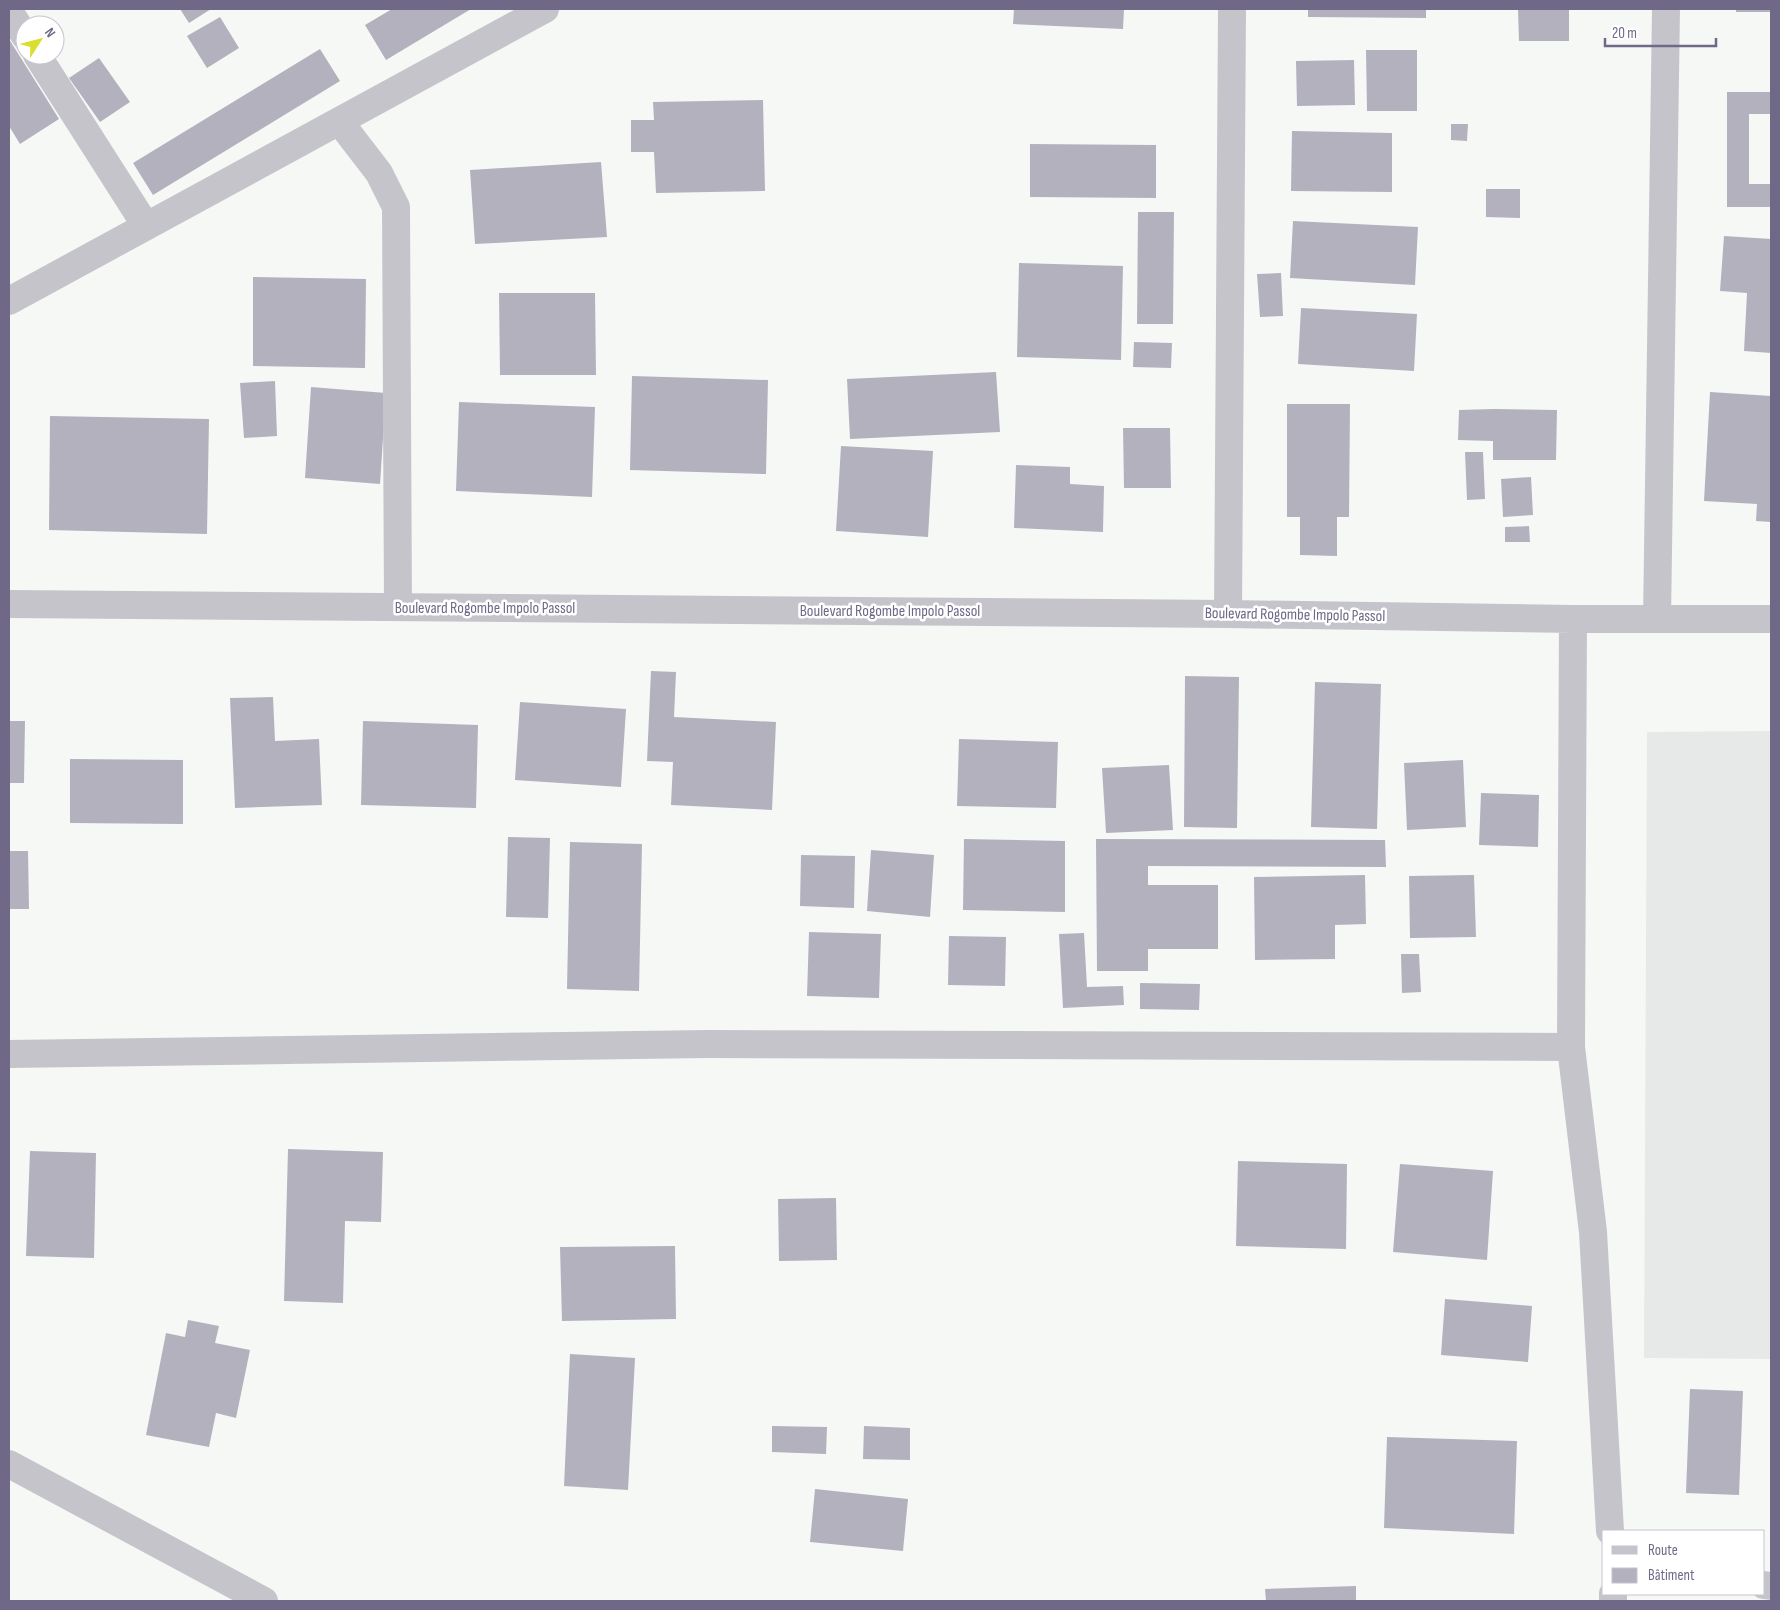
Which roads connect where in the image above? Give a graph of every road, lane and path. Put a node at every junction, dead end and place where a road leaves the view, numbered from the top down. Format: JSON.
{"nodes":[{"id":1,"x":545,"y":9,"type":"edge"},
{"id":2,"x":1232,"y":9,"type":"edge"},
{"id":3,"x":1666,"y":9,"type":"edge"},
{"id":4,"x":43,"y":65,"type":"edge"},
{"id":5,"x":339,"y":121,"type":"junction"},
{"id":6,"x":146,"y":226,"type":"junction"},
{"id":7,"x":9,"y":301,"type":"edge"},
{"id":8,"x":9,"y":604,"type":"edge"},
{"id":9,"x":398,"y":607,"type":"junction"},
{"id":10,"x":1228,"y":614,"type":"junction"},
{"id":11,"x":1573,"y":619,"type":"junction"},
{"id":12,"x":1657,"y":619,"type":"junction"},
{"id":13,"x":1771,"y":619,"type":"edge"},
{"id":14,"x":1571,"y":1047,"type":"junction"},
{"id":15,"x":9,"y":1054,"type":"edge"},
{"id":16,"x":9,"y":1464,"type":"edge"},
{"id":17,"x":1610,"y":1530,"type":"edge"},
{"id":18,"x":264,"y":1601,"type":"edge"}],
"edges":[{"from":1,"to":5,"type":"street"},
{"from":2,"to":10,"type":"street"},
{"from":3,"to":12,"type":"street"},
{"from":4,"to":6,"type":"street"},
{"from":5,"to":6,"type":"street"},
{"from":5,"to":9,"type":"street"},
{"from":6,"to":7,"type":"street"},
{"from":8,"to":9,"type":"street","name":"Boulevard Rogombe Impolo Passol"},
{"from":9,"to":10,"type":"street","name":"Boulevard Rogombe Impolo Passol"},
{"from":10,"to":11,"type":"street","name":"Boulevard Rogombe Impolo Passol"},
{"from":11,"to":12,"type":"street","name":"Boulevard Rogombe Impolo Passol"},
{"from":11,"to":14,"type":"street"},
{"from":12,"to":13,"type":"street","name":"Boulevard Rogombe Impolo Passol"},
{"from":14,"to":15,"type":"street"},
{"from":14,"to":17,"type":"street"},
{"from":16,"to":18,"type":"street"}]}
